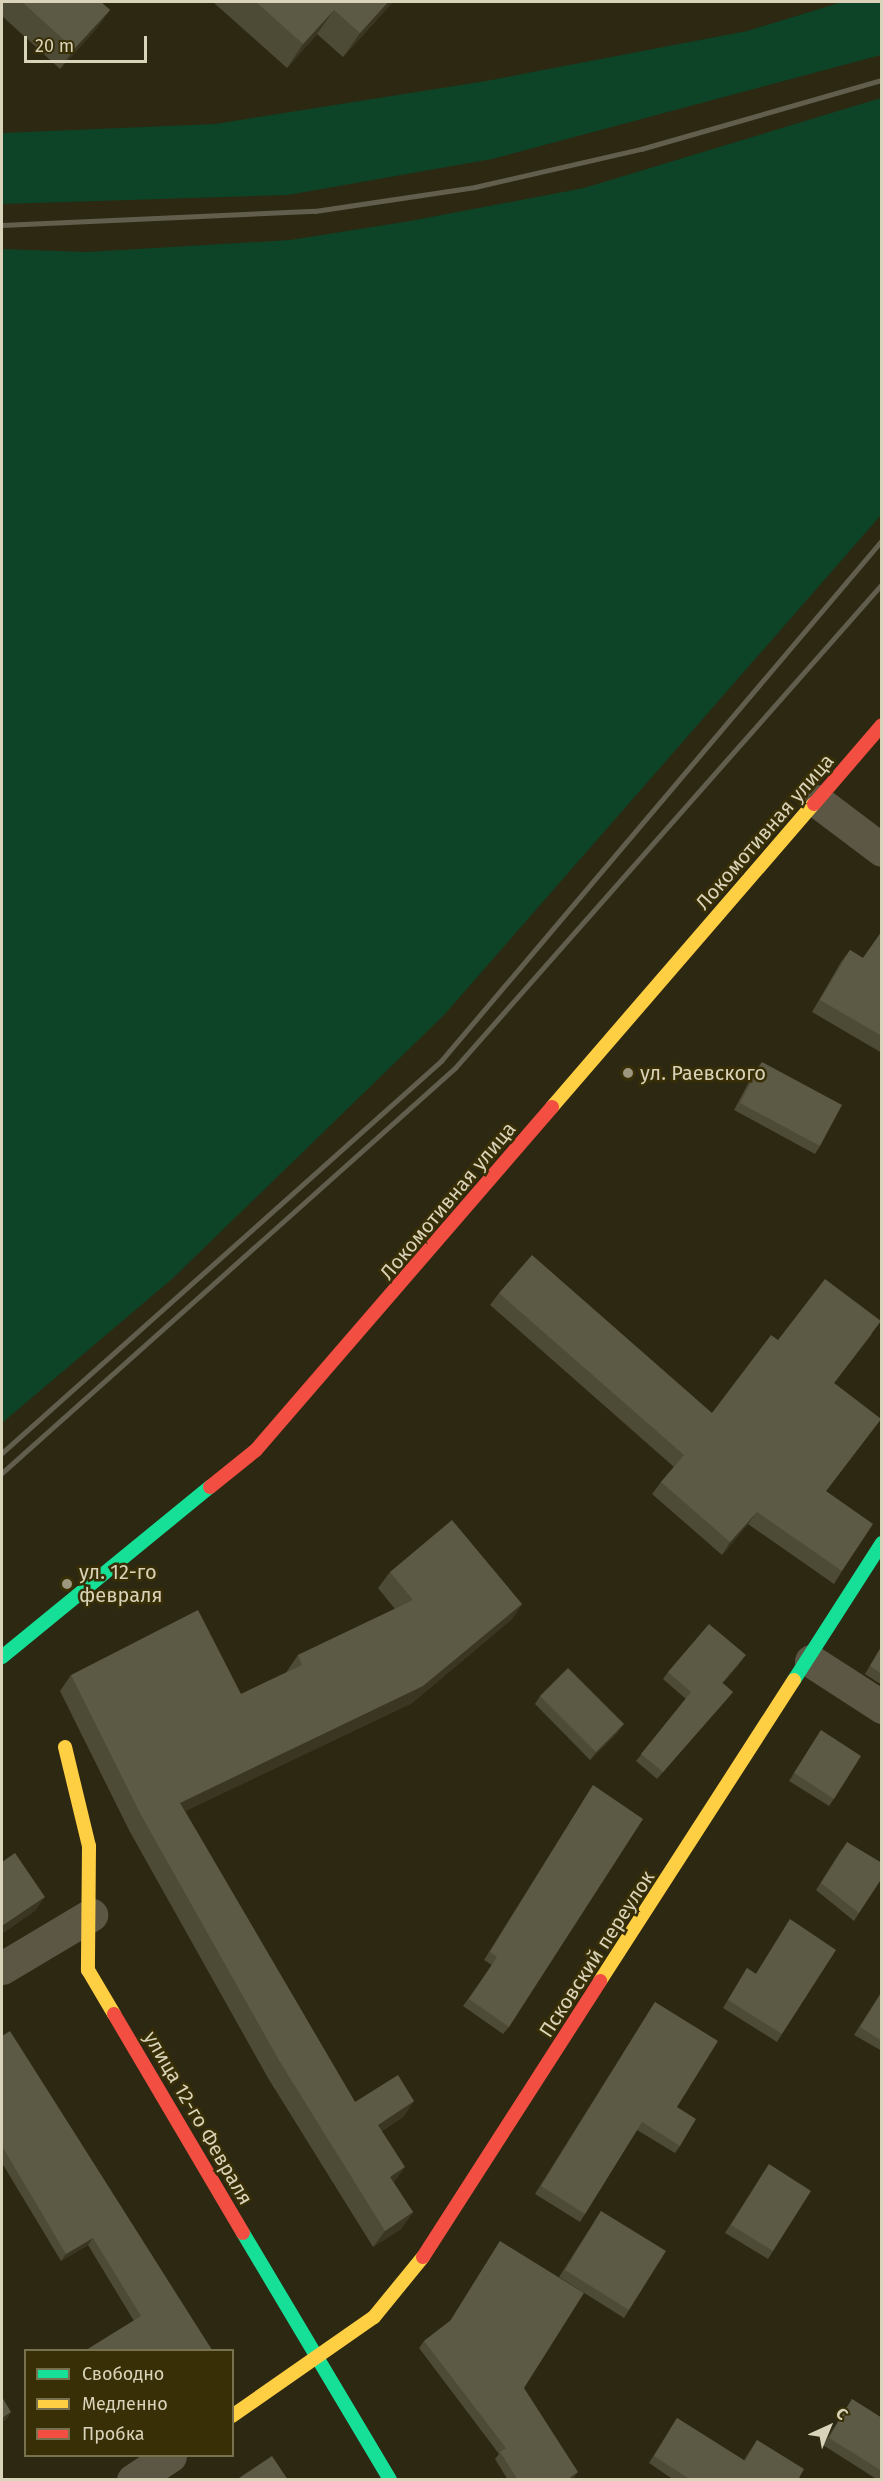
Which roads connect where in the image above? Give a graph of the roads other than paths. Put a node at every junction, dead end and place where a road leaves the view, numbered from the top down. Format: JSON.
{"nodes":[{"id":1,"x":882,"y":725,"type":"edge"},
{"id":2,"x":817,"y":801,"type":"junction"},
{"id":3,"x":882,"y":850,"type":"edge"},
{"id":4,"x":882,"y":1543,"type":"edge"},
{"id":5,"x":2,"y":1657,"type":"edge"},
{"id":6,"x":811,"y":1661,"type":"junction"},
{"id":7,"x":882,"y":1707,"type":"edge"},
{"id":8,"x":65,"y":1748,"type":"dead end"},
{"id":9,"x":91,"y":1915,"type":"junction"},
{"id":10,"x":2,"y":1968,"type":"edge"},
{"id":11,"x":317,"y":2362,"type":"junction"},
{"id":12,"x":234,"y":2415,"type":"edge"},
{"id":13,"x":168,"y":2457,"type":"edge"},
{"id":14,"x":133,"y":2480,"type":"edge"},
{"id":15,"x":390,"y":2480,"type":"edge"}],
"edges":[{"from":1,"to":2,"type":"street","name":"Локомотивная улица"},
{"from":2,"to":3,"type":"street"},
{"from":2,"to":5,"type":"street","name":"Локомотивная улица"},
{"from":4,"to":6,"type":"street","name":"Псковский переулок"},
{"from":6,"to":7,"type":"street"},
{"from":6,"to":11,"type":"street","name":"Псковский переулок"},
{"from":8,"to":9,"type":"street","name":"улица 12-го Февраля"},
{"from":9,"to":10,"type":"street"},
{"from":9,"to":11,"type":"street","name":"улица 12-го Февраля"},
{"from":11,"to":12,"type":"street","name":"Псковский переулок"},
{"from":11,"to":15,"type":"street","name":"улица 12-го Февраля"},
{"from":13,"to":14,"type":"street"}]}
